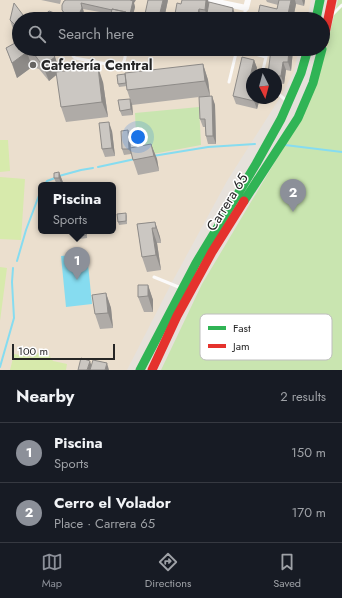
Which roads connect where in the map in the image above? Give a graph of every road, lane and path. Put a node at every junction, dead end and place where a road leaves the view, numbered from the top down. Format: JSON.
{"nodes":[{"id":1,"x":208,"y":0,"type":"edge"},
{"id":2,"x":248,"y":0,"type":"edge"},
{"id":3,"x":320,"y":0,"type":"edge"},
{"id":4,"x":332,"y":0,"type":"edge"},
{"id":5,"x":342,"y":4,"type":"edge"},
{"id":6,"x":246,"y":8,"type":"junction"},
{"id":7,"x":245,"y":12,"type":"edge"},
{"id":8,"x":317,"y":12,"type":"edge"},
{"id":9,"x":330,"y":12,"type":"edge"},
{"id":10,"x":330,"y":17,"type":"edge"},
{"id":11,"x":73,"y":56,"type":"edge"},
{"id":12,"x":125,"y":56,"type":"edge"},
{"id":13,"x":235,"y":56,"type":"edge"},
{"id":14,"x":262,"y":56,"type":"edge"},
{"id":15,"x":306,"y":56,"type":"edge"},
{"id":16,"x":320,"y":56,"type":"edge"},
{"id":17,"x":266,"y":57,"type":"joint"},
{"id":18,"x":263,"y":68,"type":"edge"},
{"id":19,"x":229,"y":82,"type":"dead end"},
{"id":20,"x":282,"y":97,"type":"edge"},
{"id":21,"x":289,"y":103,"type":"junction"},
{"id":22,"x":154,"y":277,"type":"dead end"},
{"id":23,"x":183,"y":289,"type":"junction"},
{"id":24,"x":140,"y":370,"type":"edge"},
{"id":25,"x":152,"y":370,"type":"edge"}],
"edges":[{"from":1,"to":6,"type":"street"},
{"from":2,"to":6,"type":"street"},
{"from":3,"to":8,"type":"main road"},
{"from":4,"to":9,"type":"main road"},
{"from":5,"to":10,"type":"lane"},
{"from":6,"to":7,"type":"lane"},
{"from":11,"to":12,"type":"lane"},
{"from":13,"to":19,"type":"lane"},
{"from":14,"to":17,"type":"lane"},
{"from":15,"to":21,"type":"main road","name":"Carrera 65"},
{"from":16,"to":25,"type":"main road","name":"Carrera 65"},
{"from":17,"to":18,"type":"lane"},
{"from":20,"to":21,"type":"lane"},
{"from":21,"to":23,"type":"main road","name":"Carrera 65"},
{"from":22,"to":23,"type":"lane"},
{"from":23,"to":24,"type":"main road","name":"Carrera 65"}]}
